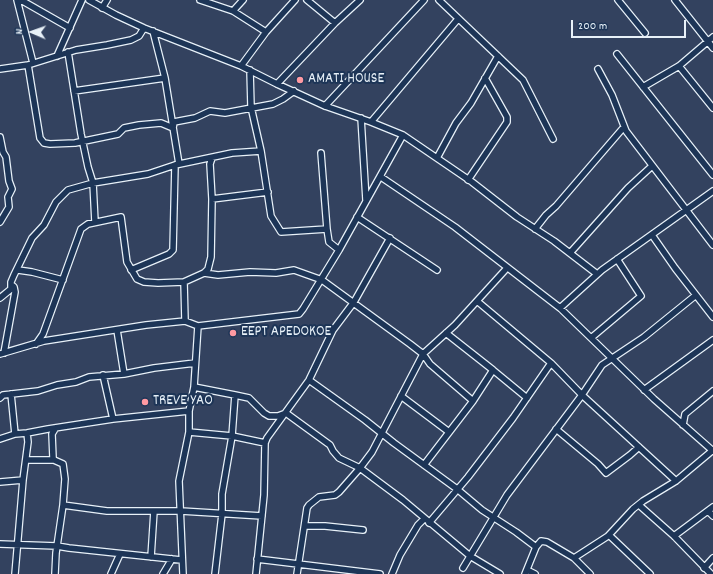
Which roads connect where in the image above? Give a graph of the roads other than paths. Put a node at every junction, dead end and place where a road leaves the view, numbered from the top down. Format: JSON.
{"nodes":[{"id":1,"x":17,"y":0,"type":"edge"},
{"id":2,"x":21,"y":0,"type":"edge"},
{"id":3,"x":82,"y":0,"type":"edge"},
{"id":4,"x":89,"y":0,"type":"edge"},
{"id":5,"x":107,"y":0,"type":"edge"},
{"id":6,"x":200,"y":0,"type":"edge"},
{"id":7,"x":243,"y":0,"type":"edge"},
{"id":8,"x":295,"y":0,"type":"edge"},
{"id":9,"x":307,"y":0,"type":"edge"},
{"id":10,"x":360,"y":0,"type":"edge"},
{"id":11,"x":424,"y":0,"type":"edge"},
{"id":12,"x":439,"y":0,"type":"edge"},
{"id":13,"x":618,"y":0,"type":"edge"},
{"id":14,"x":675,"y":0,"type":"edge"},
{"id":15,"x":102,"y":8,"type":"junction"},
{"id":16,"x":233,"y":12,"type":"junction"},
{"id":17,"x":458,"y":19,"type":"junction"},
{"id":18,"x":335,"y":23,"type":"junction"},
{"id":19,"x":70,"y":28,"type":"junction"},
{"id":20,"x":144,"y":28,"type":"junction"},
{"id":21,"x":153,"y":31,"type":"junction"},
{"id":22,"x":266,"y":32,"type":"junction"},
{"id":23,"x":645,"y":34,"type":"dead end"},
{"id":24,"x":713,"y":37,"type":"edge"},
{"id":25,"x":707,"y":41,"type":"junction"},
{"id":26,"x":713,"y":48,"type":"edge"},
{"id":27,"x":68,"y":52,"type":"junction"},
{"id":28,"x":617,"y":54,"type":"dead end"},
{"id":29,"x":57,"y":56,"type":"junction"},
{"id":30,"x":498,"y":56,"type":"junction"},
{"id":31,"x":30,"y":64,"type":"junction"},
{"id":32,"x":241,"y":66,"type":"junction"},
{"id":33,"x":680,"y":66,"type":"junction"},
{"id":34,"x":0,"y":69,"type":"edge"},
{"id":35,"x":598,"y":69,"type":"dead end"},
{"id":36,"x":250,"y":70,"type":"junction"},
{"id":37,"x":165,"y":78,"type":"junction"},
{"id":38,"x":485,"y":78,"type":"junction"},
{"id":39,"x":277,"y":84,"type":"junction"},
{"id":40,"x":643,"y":87,"type":"junction"},
{"id":41,"x":74,"y":91,"type":"junction"},
{"id":42,"x":294,"y":91,"type":"junction"},
{"id":43,"x":325,"y":106,"type":"junction"},
{"id":44,"x":250,"y":107,"type":"junction"},
{"id":45,"x":713,"y":108,"type":"edge"},
{"id":46,"x":362,"y":118,"type":"junction"},
{"id":47,"x":371,"y":122,"type":"junction"},
{"id":48,"x":624,"y":127,"type":"junction"},
{"id":49,"x":173,"y":128,"type":"junction"},
{"id":50,"x":403,"y":135,"type":"junction"},
{"id":51,"x":0,"y":137,"type":"edge"},
{"id":52,"x":553,"y":139,"type":"dead end"},
{"id":53,"x":82,"y":141,"type":"junction"},
{"id":54,"x":261,"y":150,"type":"junction"},
{"id":55,"x":1,"y":153,"type":"edge"},
{"id":56,"x":321,"y":153,"type":"dead end"},
{"id":57,"x":212,"y":158,"type":"junction"},
{"id":58,"x":437,"y":158,"type":"junction"},
{"id":59,"x":177,"y":165,"type":"junction"},
{"id":60,"x":652,"y":166,"type":"junction"},
{"id":61,"x":713,"y":175,"type":"edge"},
{"id":62,"x":381,"y":177,"type":"junction"},
{"id":63,"x":468,"y":180,"type":"junction"},
{"id":64,"x":93,"y":183,"type":"junction"},
{"id":65,"x":713,"y":191,"type":"edge"},
{"id":66,"x":268,"y":192,"type":"junction"},
{"id":67,"x":212,"y":199,"type":"junction"},
{"id":68,"x":366,"y":201,"type":"junction"},
{"id":69,"x":686,"y":210,"type":"junction"},
{"id":70,"x":357,"y":217,"type":"junction"},
{"id":71,"x":0,"y":222,"type":"edge"},
{"id":72,"x":95,"y":222,"type":"junction"},
{"id":73,"x":327,"y":229,"type":"junction"},
{"id":74,"x":535,"y":229,"type":"junction"},
{"id":75,"x":652,"y":235,"type":"junction"},
{"id":76,"x":390,"y":238,"type":"junction"},
{"id":77,"x":712,"y":244,"type":"edge"},
{"id":78,"x":339,"y":250,"type":"junction"},
{"id":79,"x":570,"y":253,"type":"junction"},
{"id":80,"x":617,"y":260,"type":"junction"},
{"id":81,"x":507,"y":268,"type":"junction"},
{"id":82,"x":131,"y":270,"type":"junction"},
{"id":83,"x":437,"y":270,"type":"dead end"},
{"id":84,"x":16,"y":271,"type":"junction"},
{"id":85,"x":204,"y":273,"type":"junction"},
{"id":86,"x":597,"y":274,"type":"junction"},
{"id":87,"x":63,"y":280,"type":"junction"},
{"id":88,"x":322,"y":280,"type":"junction"},
{"id":89,"x":184,"y":282,"type":"junction"},
{"id":90,"x":11,"y":289,"type":"junction"},
{"id":91,"x":696,"y":295,"type":"junction"},
{"id":92,"x":0,"y":298,"type":"edge"},
{"id":93,"x":477,"y":301,"type":"junction"},
{"id":94,"x":354,"y":302,"type":"junction"},
{"id":95,"x":560,"y":308,"type":"junction"},
{"id":96,"x":713,"y":317,"type":"edge"},
{"id":97,"x":185,"y":321,"type":"junction"},
{"id":98,"x":198,"y":326,"type":"junction"},
{"id":99,"x":117,"y":330,"type":"junction"},
{"id":100,"x":446,"y":333,"type":"junction"},
{"id":101,"x":590,"y":338,"type":"junction"},
{"id":102,"x":713,"y":340,"type":"edge"},
{"id":103,"x":36,"y":344,"type":"junction"},
{"id":104,"x":2,"y":353,"type":"edge"},
{"id":105,"x":423,"y":354,"type":"junction"},
{"id":106,"x":612,"y":358,"type":"junction"},
{"id":107,"x":195,"y":363,"type":"junction"},
{"id":108,"x":551,"y":363,"type":"junction"},
{"id":109,"x":493,"y":370,"type":"junction"},
{"id":110,"x":124,"y":374,"type":"junction"},
{"id":111,"x":103,"y":375,"type":"junction"},
{"id":112,"x":309,"y":380,"type":"junction"},
{"id":113,"x":194,"y":388,"type":"junction"},
{"id":114,"x":644,"y":390,"type":"junction"},
{"id":115,"x":713,"y":391,"type":"edge"},
{"id":116,"x":11,"y":394,"type":"junction"},
{"id":117,"x":235,"y":395,"type":"junction"},
{"id":118,"x":582,"y":395,"type":"junction"},
{"id":119,"x":401,"y":396,"type":"junction"},
{"id":120,"x":0,"y":398,"type":"edge"},
{"id":121,"x":527,"y":398,"type":"junction"},
{"id":122,"x":473,"y":401,"type":"junction"},
{"id":123,"x":189,"y":410,"type":"junction"},
{"id":124,"x":286,"y":413,"type":"junction"},
{"id":125,"x":685,"y":414,"type":"junction"},
{"id":126,"x":672,"y":415,"type":"junction"},
{"id":127,"x":113,"y":419,"type":"junction"},
{"id":128,"x":683,"y":425,"type":"junction"},
{"id":129,"x":54,"y":428,"type":"junction"},
{"id":130,"x":556,"y":429,"type":"junction"},
{"id":131,"x":189,"y":432,"type":"junction"},
{"id":132,"x":449,"y":432,"type":"junction"},
{"id":133,"x":27,"y":433,"type":"junction"},
{"id":134,"x":15,"y":434,"type":"junction"},
{"id":135,"x":382,"y":434,"type":"junction"},
{"id":136,"x":232,"y":436,"type":"junction"},
{"id":137,"x":0,"y":439,"type":"edge"},
{"id":138,"x":265,"y":442,"type":"junction"},
{"id":139,"x":639,"y":447,"type":"junction"},
{"id":140,"x":713,"y":451,"type":"edge"},
{"id":141,"x":26,"y":460,"type":"junction"},
{"id":142,"x":54,"y":460,"type":"junction"},
{"id":143,"x":424,"y":465,"type":"junction"},
{"id":144,"x":360,"y":468,"type":"junction"},
{"id":145,"x":22,"y":480,"type":"junction"},
{"id":146,"x":676,"y":480,"type":"junction"},
{"id":147,"x":0,"y":482,"type":"edge"},
{"id":148,"x":457,"y":489,"type":"junction"},
{"id":149,"x":639,"y":504,"type":"junction"},
{"id":150,"x":63,"y":505,"type":"junction"},
{"id":151,"x":713,"y":507,"type":"edge"},
{"id":152,"x":154,"y":511,"type":"junction"},
{"id":153,"x":708,"y":511,"type":"junction"},
{"id":154,"x":181,"y":512,"type":"junction"},
{"id":155,"x":222,"y":514,"type":"junction"},
{"id":156,"x":262,"y":516,"type":"junction"},
{"id":157,"x":713,"y":516,"type":"edge"},
{"id":158,"x":424,"y":519,"type":"junction"},
{"id":159,"x":494,"y":519,"type":"junction"},
{"id":160,"x":429,"y":523,"type":"junction"},
{"id":161,"x":305,"y":526,"type":"junction"},
{"id":162,"x":363,"y":530,"type":"dead end"},
{"id":163,"x":610,"y":535,"type":"junction"},
{"id":164,"x":674,"y":536,"type":"junction"},
{"id":165,"x":0,"y":544,"type":"edge"},
{"id":166,"x":17,"y":545,"type":"junction"},
{"id":167,"x":57,"y":546,"type":"junction"},
{"id":168,"x":536,"y":547,"type":"junction"},
{"id":169,"x":120,"y":554,"type":"junction"},
{"id":170,"x":470,"y":556,"type":"junction"},
{"id":171,"x":151,"y":557,"type":"junction"},
{"id":172,"x":258,"y":558,"type":"junction"},
{"id":173,"x":574,"y":558,"type":"junction"},
{"id":174,"x":713,"y":558,"type":"edge"},
{"id":175,"x":172,"y":559,"type":"junction"},
{"id":176,"x":181,"y":560,"type":"junction"},
{"id":177,"x":299,"y":564,"type":"junction"},
{"id":178,"x":463,"y":568,"type":"dead end"},
{"id":179,"x":704,"y":568,"type":"junction"},
{"id":180,"x":526,"y":572,"type":"edge"},
{"id":181,"x":15,"y":574,"type":"edge"},
{"id":182,"x":55,"y":574,"type":"edge"},
{"id":183,"x":111,"y":574,"type":"edge"},
{"id":184,"x":163,"y":574,"type":"edge"},
{"id":185,"x":182,"y":574,"type":"edge"},
{"id":186,"x":215,"y":574,"type":"edge"},
{"id":187,"x":256,"y":574,"type":"edge"},
{"id":188,"x":298,"y":574,"type":"edge"},
{"id":189,"x":380,"y":574,"type":"edge"},
{"id":190,"x":392,"y":574,"type":"edge"},
{"id":191,"x":500,"y":574,"type":"edge"},
{"id":192,"x":535,"y":574,"type":"edge"},
{"id":193,"x":590,"y":574,"type":"edge"},
{"id":194,"x":650,"y":574,"type":"edge"},
{"id":195,"x":711,"y":574,"type":"edge"}],
"edges":[{"from":1,"to":31,"type":"street"},
{"from":2,"to":19,"type":"street"},
{"from":3,"to":19,"type":"street"},
{"from":4,"to":15,"type":"street"},
{"from":5,"to":15,"type":"street"},
{"from":6,"to":16,"type":"street"},
{"from":7,"to":16,"type":"street"},
{"from":8,"to":22,"type":"street"},
{"from":9,"to":18,"type":"street"},
{"from":10,"to":18,"type":"street"},
{"from":11,"to":43,"type":"street"},
{"from":12,"to":17,"type":"street"},
{"from":13,"to":23,"type":"street"},
{"from":14,"to":25,"type":"street"},
{"from":15,"to":20,"type":"street"},
{"from":16,"to":22,"type":"street"},
{"from":17,"to":30,"type":"street"},
{"from":17,"to":47,"type":"street"},
{"from":18,"to":39,"type":"street"},
{"from":19,"to":29,"type":"street"},
{"from":20,"to":21,"type":"street"},
{"from":20,"to":27,"type":"street"},
{"from":21,"to":32,"type":"street"},
{"from":21,"to":37,"type":"street"},
{"from":22,"to":32,"type":"street"},
{"from":24,"to":25,"type":"street"},
{"from":25,"to":26,"type":"street"},
{"from":25,"to":33,"type":"street"},
{"from":27,"to":29,"type":"street"},
{"from":27,"to":41,"type":"street"},
{"from":28,"to":40,"type":"street"},
{"from":29,"to":31,"type":"street"},
{"from":30,"to":38,"type":"street"},
{"from":30,"to":52,"type":"street"},
{"from":31,"to":34,"type":"street"},
{"from":31,"to":53,"type":"street"},
{"from":32,"to":36,"type":"street"},
{"from":33,"to":40,"type":"street"},
{"from":33,"to":45,"type":"street"},
{"from":35,"to":48,"type":"street"},
{"from":36,"to":39,"type":"street"},
{"from":36,"to":44,"type":"street"},
{"from":37,"to":41,"type":"street"},
{"from":37,"to":49,"type":"street"},
{"from":38,"to":58,"type":"street"},
{"from":38,"to":63,"type":"street"},
{"from":39,"to":42,"type":"street"},
{"from":40,"to":61,"type":"street"},
{"from":41,"to":53,"type":"street"},
{"from":42,"to":43,"type":"street"},
{"from":42,"to":44,"type":"street"},
{"from":43,"to":46,"type":"street"},
{"from":44,"to":49,"type":"street"},
{"from":44,"to":54,"type":"street"},
{"from":46,"to":47,"type":"street"},
{"from":46,"to":68,"type":"street"},
{"from":47,"to":50,"type":"street"},
{"from":48,"to":60,"type":"street"},
{"from":48,"to":74,"type":"street"},
{"from":49,"to":53,"type":"street"},
{"from":49,"to":59,"type":"street"},
{"from":50,"to":58,"type":"street"},
{"from":50,"to":62,"type":"street"},
{"from":51,"to":55,"type":"street"},
{"from":53,"to":64,"type":"street"},
{"from":54,"to":57,"type":"street"},
{"from":54,"to":66,"type":"street"},
{"from":55,"to":71,"type":"street"},
{"from":56,"to":73,"type":"street"},
{"from":57,"to":59,"type":"street"},
{"from":57,"to":67,"type":"street"},
{"from":58,"to":63,"type":"street"},
{"from":59,"to":64,"type":"street"},
{"from":59,"to":82,"type":"street"},
{"from":60,"to":69,"type":"street"},
{"from":60,"to":79,"type":"street"},
{"from":62,"to":68,"type":"street"},
{"from":62,"to":81,"type":"street"},
{"from":63,"to":74,"type":"street"},
{"from":64,"to":72,"type":"street"},
{"from":64,"to":84,"type":"street"},
{"from":65,"to":69,"type":"street"},
{"from":66,"to":67,"type":"street"},
{"from":66,"to":73,"type":"street"},
{"from":67,"to":85,"type":"street"},
{"from":68,"to":70,"type":"street"},
{"from":69,"to":75,"type":"street"},
{"from":69,"to":77,"type":"street"},
{"from":70,"to":76,"type":"street"},
{"from":70,"to":78,"type":"street"},
{"from":72,"to":82,"type":"street"},
{"from":72,"to":87,"type":"street"},
{"from":73,"to":78,"type":"street"},
{"from":74,"to":79,"type":"street"},
{"from":75,"to":80,"type":"street"},
{"from":75,"to":91,"type":"street"},
{"from":76,"to":83,"type":"street"},
{"from":76,"to":94,"type":"street"},
{"from":78,"to":88,"type":"street"},
{"from":79,"to":86,"type":"street"},
{"from":80,"to":86,"type":"street"},
{"from":80,"to":101,"type":"street"},
{"from":81,"to":93,"type":"street"},
{"from":81,"to":95,"type":"street"},
{"from":82,"to":89,"type":"street"},
{"from":84,"to":87,"type":"street"},
{"from":84,"to":90,"type":"street"},
{"from":85,"to":88,"type":"street"},
{"from":85,"to":89,"type":"street"},
{"from":86,"to":95,"type":"street"},
{"from":87,"to":103,"type":"street"},
{"from":88,"to":94,"type":"street"},
{"from":88,"to":98,"type":"street"},
{"from":89,"to":97,"type":"street"},
{"from":90,"to":92,"type":"street"},
{"from":90,"to":104,"type":"street"},
{"from":91,"to":96,"type":"street"},
{"from":91,"to":106,"type":"street"},
{"from":93,"to":100,"type":"street"},
{"from":93,"to":108,"type":"street"},
{"from":94,"to":105,"type":"street"},
{"from":94,"to":112,"type":"street"},
{"from":95,"to":101,"type":"street"},
{"from":97,"to":98,"type":"street"},
{"from":97,"to":99,"type":"street"},
{"from":98,"to":107,"type":"street"},
{"from":99,"to":103,"type":"street"},
{"from":99,"to":110,"type":"street"},
{"from":100,"to":105,"type":"street"},
{"from":100,"to":109,"type":"street"},
{"from":101,"to":106,"type":"street"},
{"from":102,"to":114,"type":"street"},
{"from":103,"to":104,"type":"street"},
{"from":105,"to":119,"type":"street"},
{"from":105,"to":122,"type":"street"},
{"from":106,"to":114,"type":"street"},
{"from":106,"to":118,"type":"street"},
{"from":107,"to":110,"type":"street"},
{"from":107,"to":113,"type":"street"},
{"from":108,"to":118,"type":"street"},
{"from":108,"to":121,"type":"street"},
{"from":109,"to":121,"type":"street"},
{"from":109,"to":122,"type":"street"},
{"from":110,"to":111,"type":"street"},
{"from":111,"to":116,"type":"street"},
{"from":111,"to":127,"type":"street"},
{"from":112,"to":124,"type":"street"},
{"from":112,"to":135,"type":"street"},
{"from":113,"to":117,"type":"street"},
{"from":113,"to":123,"type":"street"},
{"from":114,"to":126,"type":"street"},
{"from":115,"to":125,"type":"street"},
{"from":116,"to":120,"type":"street"},
{"from":116,"to":134,"type":"street"},
{"from":117,"to":124,"type":"street"},
{"from":117,"to":136,"type":"street"},
{"from":118,"to":130,"type":"street"},
{"from":118,"to":139,"type":"street"},
{"from":119,"to":132,"type":"street"},
{"from":119,"to":135,"type":"street"},
{"from":121,"to":148,"type":"street"},
{"from":122,"to":132,"type":"street"},
{"from":123,"to":127,"type":"street"},
{"from":123,"to":131,"type":"street"},
{"from":124,"to":138,"type":"street"},
{"from":124,"to":144,"type":"street"},
{"from":125,"to":126,"type":"street"},
{"from":125,"to":128,"type":"street"},
{"from":126,"to":128,"type":"street"},
{"from":127,"to":129,"type":"street"},
{"from":128,"to":140,"type":"street"},
{"from":129,"to":133,"type":"street"},
{"from":129,"to":142,"type":"street"},
{"from":130,"to":139,"type":"street"},
{"from":130,"to":159,"type":"street"},
{"from":131,"to":136,"type":"street"},
{"from":131,"to":154,"type":"street"},
{"from":132,"to":143,"type":"street"},
{"from":133,"to":134,"type":"street"},
{"from":133,"to":141,"type":"street"},
{"from":134,"to":137,"type":"street"},
{"from":135,"to":143,"type":"street"},
{"from":135,"to":144,"type":"street"},
{"from":136,"to":138,"type":"street"},
{"from":136,"to":155,"type":"street"},
{"from":138,"to":156,"type":"street"},
{"from":139,"to":146,"type":"street"},
{"from":140,"to":146,"type":"street"},
{"from":141,"to":142,"type":"street"},
{"from":141,"to":145,"type":"street"},
{"from":142,"to":150,"type":"street"},
{"from":143,"to":148,"type":"street"},
{"from":144,"to":158,"type":"street"},
{"from":144,"to":161,"type":"street"},
{"from":145,"to":147,"type":"street"},
{"from":145,"to":166,"type":"street"},
{"from":146,"to":149,"type":"street"},
{"from":148,"to":159,"type":"street"},
{"from":148,"to":160,"type":"street"},
{"from":149,"to":163,"type":"street"},
{"from":149,"to":164,"type":"street"},
{"from":150,"to":152,"type":"street"},
{"from":150,"to":167,"type":"street"},
{"from":151,"to":153,"type":"street"},
{"from":152,"to":154,"type":"street"},
{"from":152,"to":171,"type":"street"},
{"from":153,"to":157,"type":"street"},
{"from":153,"to":164,"type":"street"},
{"from":154,"to":155,"type":"street"},
{"from":154,"to":176,"type":"street"},
{"from":155,"to":156,"type":"street"},
{"from":155,"to":186,"type":"street"},
{"from":156,"to":172,"type":"street"},
{"from":158,"to":160,"type":"street"},
{"from":158,"to":190,"type":"street"},
{"from":159,"to":168,"type":"street"},
{"from":159,"to":170,"type":"street"},
{"from":160,"to":170,"type":"street"},
{"from":161,"to":162,"type":"street"},
{"from":161,"to":177,"type":"street"},
{"from":163,"to":173,"type":"street"},
{"from":163,"to":194,"type":"street"},
{"from":164,"to":179,"type":"street"},
{"from":165,"to":166,"type":"street"},
{"from":166,"to":167,"type":"street"},
{"from":166,"to":181,"type":"street"},
{"from":167,"to":169,"type":"street"},
{"from":167,"to":182,"type":"street"},
{"from":168,"to":173,"type":"street"},
{"from":168,"to":180,"type":"street"},
{"from":169,"to":171,"type":"street"},
{"from":169,"to":183,"type":"street"},
{"from":170,"to":178,"type":"street"},
{"from":170,"to":191,"type":"street"},
{"from":171,"to":175,"type":"street"},
{"from":172,"to":177,"type":"street"},
{"from":172,"to":187,"type":"street"},
{"from":173,"to":193,"type":"street"},
{"from":174,"to":179,"type":"street"},
{"from":175,"to":176,"type":"street"},
{"from":175,"to":184,"type":"street"},
{"from":176,"to":185,"type":"street"},
{"from":177,"to":188,"type":"street"},
{"from":177,"to":189,"type":"street"},
{"from":179,"to":195,"type":"street"},
{"from":180,"to":192,"type":"street"}]}
